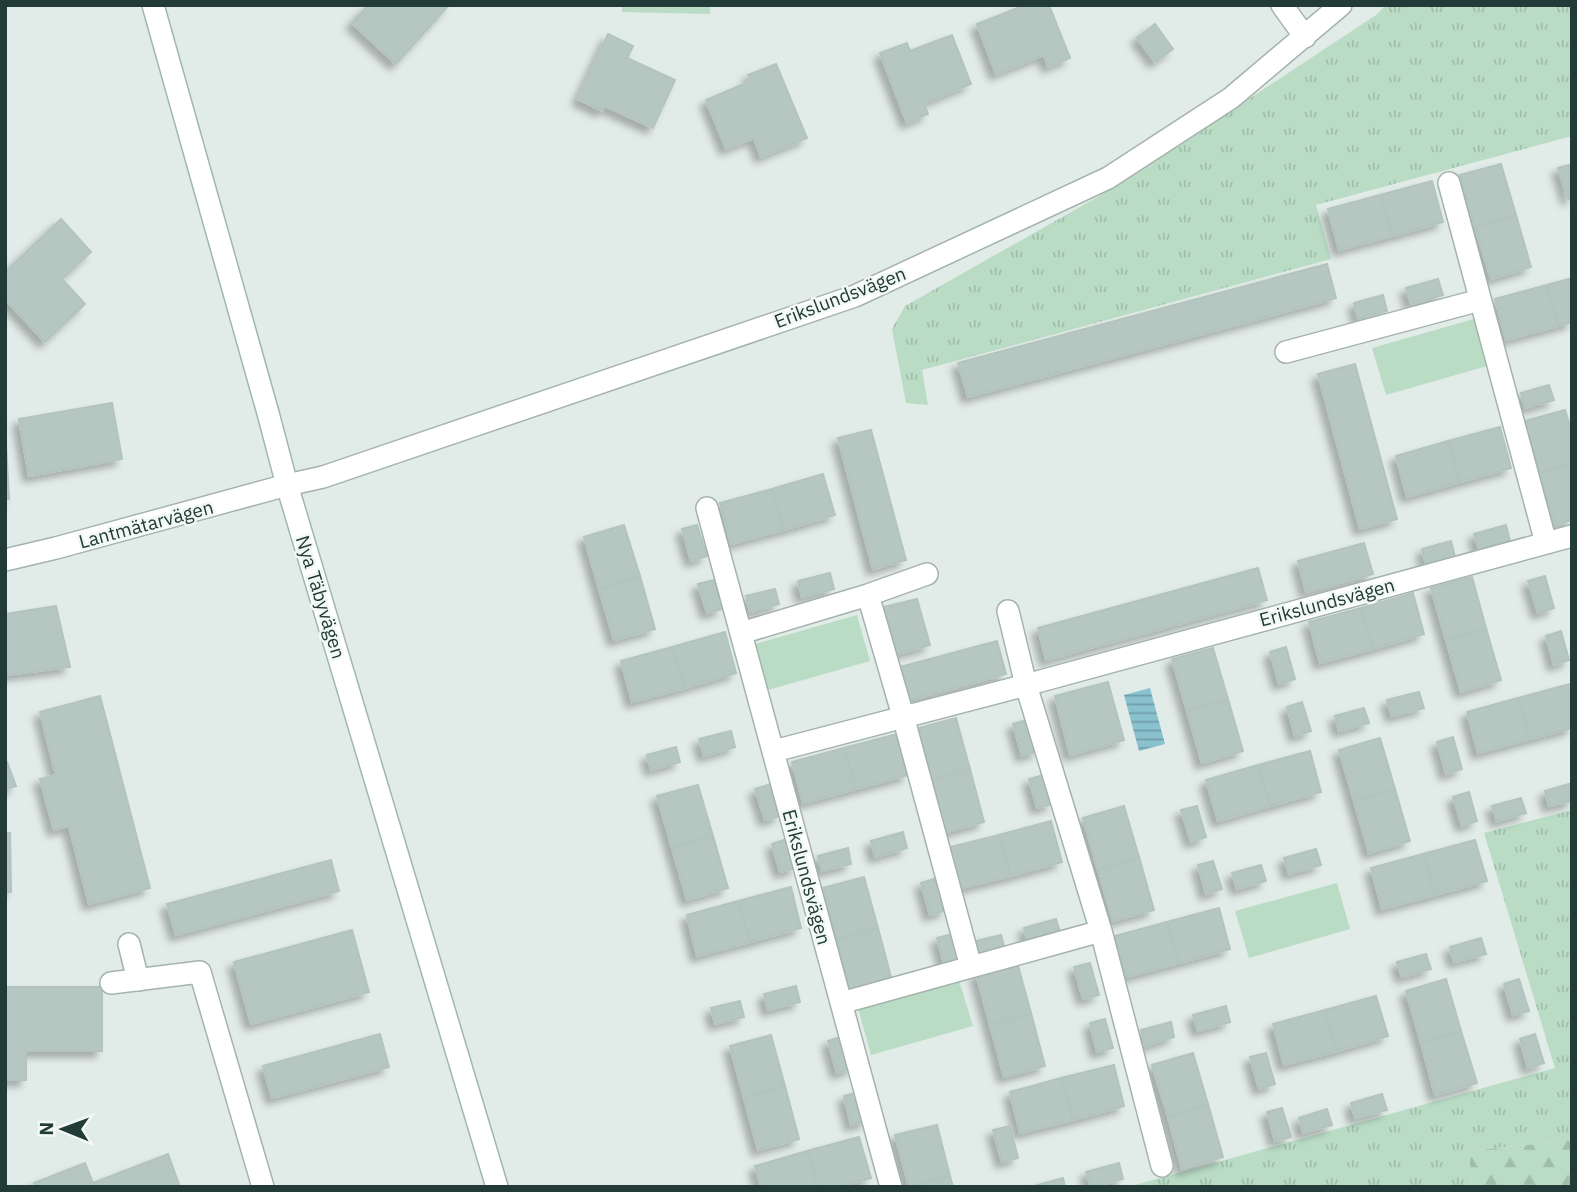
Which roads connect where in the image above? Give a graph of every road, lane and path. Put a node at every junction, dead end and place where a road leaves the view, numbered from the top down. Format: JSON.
{"nodes":[{"id":1,"x":153,"y":5,"type":"edge"},
{"id":2,"x":1282,"y":5,"type":"edge"},
{"id":3,"x":1341,"y":5,"type":"edge"},
{"id":4,"x":1305,"y":37,"type":"junction"},
{"id":5,"x":1449,"y":183,"type":"dead end"},
{"id":6,"x":1480,"y":300,"type":"junction"},
{"id":7,"x":1286,"y":352,"type":"dead end"},
{"id":8,"x":287,"y":485,"type":"junction"},
{"id":9,"x":707,"y":508,"type":"dead end"},
{"id":10,"x":1572,"y":536,"type":"edge"},
{"id":11,"x":1546,"y":543,"type":"junction"},
{"id":12,"x":5,"y":560,"type":"edge"},
{"id":13,"x":927,"y":574,"type":"dead end"},
{"id":14,"x":868,"y":596,"type":"junction"},
{"id":15,"x":1007,"y":611,"type":"dead end"},
{"id":16,"x":741,"y":633,"type":"junction"},
{"id":17,"x":1027,"y":685,"type":"junction"},
{"id":18,"x":903,"y":716,"type":"junction"},
{"id":19,"x":774,"y":751,"type":"junction"},
{"id":20,"x":1101,"y":931,"type":"junction"},
{"id":21,"x":129,"y":944,"type":"dead end"},
{"id":22,"x":971,"y":967,"type":"junction"},
{"id":23,"x":138,"y":980,"type":"junction"},
{"id":24,"x":111,"y":983,"type":"dead end"},
{"id":25,"x":841,"y":1003,"type":"junction"},
{"id":26,"x":1161,"y":1166,"type":"dead end"},
{"id":27,"x":263,"y":1187,"type":"edge"},
{"id":28,"x":497,"y":1187,"type":"edge"},
{"id":29,"x":891,"y":1187,"type":"edge"}],
"edges":[{"from":1,"to":8,"type":"street","name":"Nya Täbyvägen"},
{"from":2,"to":4,"type":"street"},
{"from":3,"to":4,"type":"street","name":"Erikslundsvägen"},
{"from":4,"to":8,"type":"street","name":"Erikslundsvägen"},
{"from":5,"to":6,"type":"street"},
{"from":6,"to":7,"type":"street"},
{"from":6,"to":11,"type":"street"},
{"from":8,"to":12,"type":"street","name":"Lantmätarvägen"},
{"from":8,"to":28,"type":"street","name":"Nya Täbyvägen"},
{"from":9,"to":16,"type":"street","name":"Erikslundsvägen"},
{"from":10,"to":11,"type":"street","name":"Erikslundsvägen"},
{"from":11,"to":17,"type":"street","name":"Erikslundsvägen"},
{"from":13,"to":14,"type":"street"},
{"from":14,"to":16,"type":"street"},
{"from":14,"to":18,"type":"street"},
{"from":15,"to":17,"type":"street"},
{"from":16,"to":19,"type":"street","name":"Erikslundsvägen"},
{"from":17,"to":18,"type":"street","name":"Erikslundsvägen"},
{"from":17,"to":20,"type":"street"},
{"from":18,"to":19,"type":"street","name":"Erikslundsvägen"},
{"from":18,"to":22,"type":"street"},
{"from":19,"to":25,"type":"street","name":"Erikslundsvägen"},
{"from":20,"to":22,"type":"street"},
{"from":20,"to":26,"type":"street"},
{"from":21,"to":23,"type":"street"},
{"from":22,"to":25,"type":"street"},
{"from":23,"to":24,"type":"street"},
{"from":23,"to":27,"type":"street"},
{"from":25,"to":29,"type":"street","name":"Erikslundsvägen"}]}
